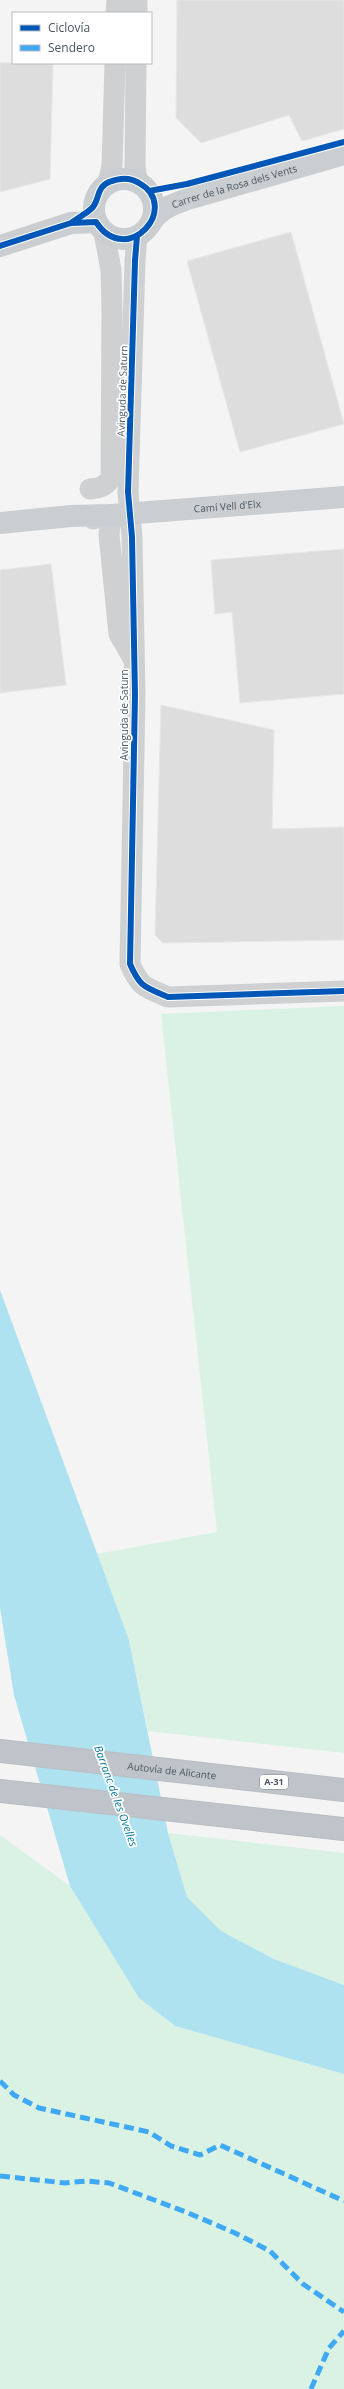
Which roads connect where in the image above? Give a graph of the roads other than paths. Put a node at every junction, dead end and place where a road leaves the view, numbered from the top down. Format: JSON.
{"nodes":[{"id":1,"x":117,"y":0,"type":"edge"},
{"id":2,"x":137,"y":0,"type":"edge"},
{"id":3,"x":116,"y":12,"type":"edge"},
{"id":4,"x":137,"y":12,"type":"edge"},
{"id":5,"x":115,"y":64,"type":"edge"},
{"id":6,"x":136,"y":64,"type":"edge"},
{"id":7,"x":344,"y":154,"type":"edge"},
{"id":8,"x":323,"y":160,"type":"junction"},
{"id":9,"x":344,"y":162,"type":"edge"},
{"id":10,"x":137,"y":181,"type":"junction"},
{"id":11,"x":108,"y":183,"type":"junction"},
{"id":12,"x":98,"y":220,"type":"junction"},
{"id":13,"x":144,"y":228,"type":"junction"},
{"id":14,"x":0,"y":246,"type":"edge"},
{"id":15,"x":113,"y":336,"type":"junction"},
{"id":16,"x":134,"y":337,"type":"junction"},
{"id":17,"x":90,"y":489,"type":"dead end"},
{"id":18,"x":344,"y":497,"type":"edge"},
{"id":19,"x":120,"y":514,"type":"junction"},
{"id":20,"x":0,"y":523,"type":"edge"},
{"id":21,"x":0,"y":534,"type":"edge"},
{"id":22,"x":344,"y":991,"type":"edge"},
{"id":23,"x":0,"y":1751,"type":"edge"},
{"id":24,"x":344,"y":1790,"type":"edge"},
{"id":25,"x":0,"y":1791,"type":"edge"},
{"id":26,"x":344,"y":1829,"type":"edge"}],
"edges":[{"from":1,"to":3,"type":"street"},
{"from":2,"to":4,"type":"street"},
{"from":5,"to":11,"type":"street"},
{"from":6,"to":10,"type":"street"},
{"from":7,"to":8,"type":"main road","name":"Carrer de la Rosa dels Vents"},
{"from":8,"to":9,"type":"street","name":"Carrer de la Rosa dels Vents"},
{"from":8,"to":13,"type":"main road","name":"Carrer de la Rosa dels Vents"},
{"from":10,"to":11,"type":"main road"},
{"from":10,"to":13,"type":"main road"},
{"from":11,"to":12,"type":"main road"},
{"from":12,"to":13,"type":"main road"},
{"from":12,"to":14,"type":"main road"},
{"from":12,"to":15,"type":"street","name":"Avinguda de Saturn"},
{"from":13,"to":16,"type":"street","name":"Avinguda de Saturn"},
{"from":15,"to":16,"type":"street","name":"Avinguda de Saturn"},
{"from":15,"to":17,"type":"street","name":"Avinguda de Saturn"},
{"from":16,"to":19,"type":"street","name":"Avinguda de Saturn"},
{"from":18,"to":19,"type":"main road","name":"Camí Vell d'Elx"},
{"from":19,"to":20,"type":"main road","name":"Camí Vell d'Elx"},
{"from":19,"to":21,"type":"street","name":"Camí Vell d'Elx"},
{"from":19,"to":22,"type":"street","name":"Avinguda de Saturn"},
{"from":23,"to":24,"type":"highway","name":"Autovía de Alicante","number":"A-31"},
{"from":25,"to":26,"type":"highway"}]}
